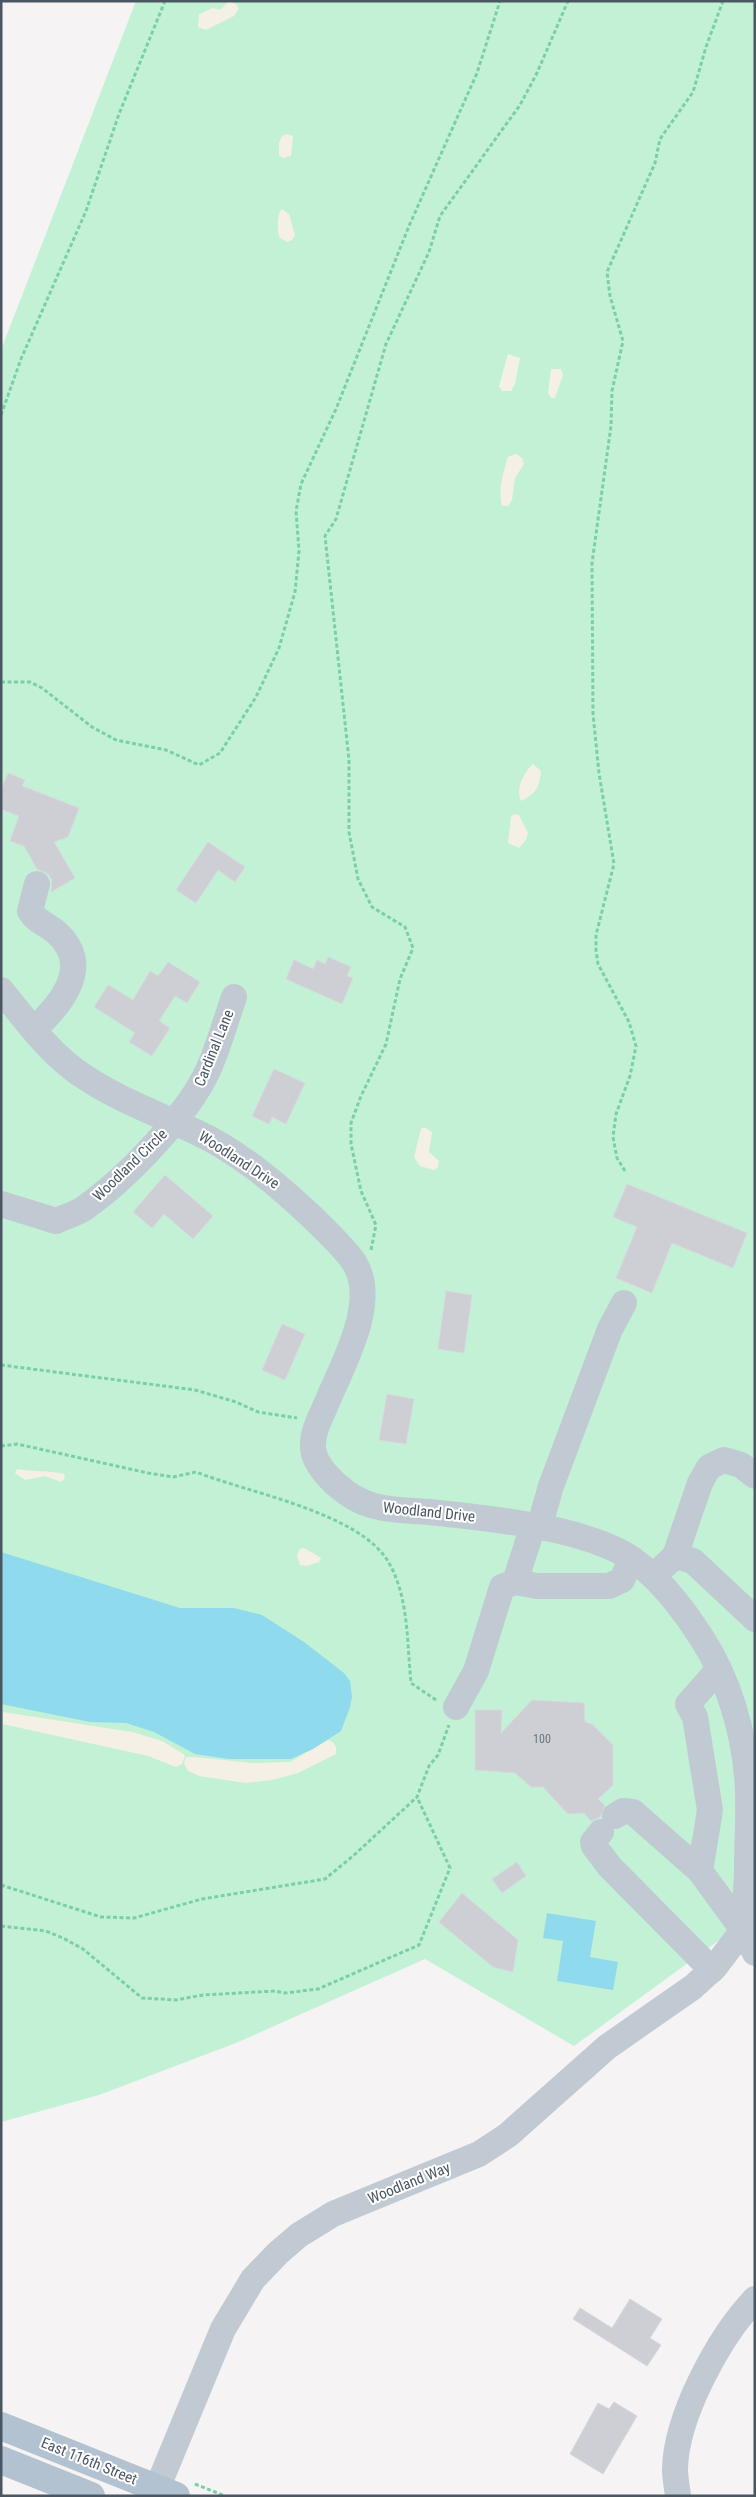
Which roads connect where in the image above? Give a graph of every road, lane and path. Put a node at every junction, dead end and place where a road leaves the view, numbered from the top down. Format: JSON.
{"nodes":[{"id":1,"x":165,"y":1,"type":"edge"},
{"id":2,"x":500,"y":1,"type":"edge"},
{"id":3,"x":568,"y":1,"type":"edge"},
{"id":4,"x":723,"y":1,"type":"edge"},
{"id":5,"x":1,"y":415,"type":"edge"},
{"id":6,"x":1,"y":682,"type":"edge"},
{"id":7,"x":37,"y":884,"type":"dead end"},
{"id":8,"x":1,"y":990,"type":"edge"},
{"id":9,"x":234,"y":996,"type":"dead end"},
{"id":10,"x":34,"y":1029,"type":"junction"},
{"id":11,"x":174,"y":1122,"type":"junction"},
{"id":12,"x":624,"y":1171,"type":"dead end"},
{"id":13,"x":1,"y":1204,"type":"edge"},
{"id":14,"x":360,"y":1279,"type":"junction"},
{"id":15,"x":624,"y":1303,"type":"dead end"},
{"id":16,"x":1,"y":1365,"type":"edge"},
{"id":17,"x":319,"y":1419,"type":"junction"},
{"id":18,"x":1,"y":1446,"type":"edge"},
{"id":19,"x":755,"y":1476,"type":"edge"},
{"id":20,"x":536,"y":1527,"type":"junction"},
{"id":21,"x":675,"y":1556,"type":"junction"},
{"id":22,"x":631,"y":1559,"type":"junction"},
{"id":23,"x":654,"y":1577,"type":"junction"},
{"id":24,"x":515,"y":1582,"type":"junction"},
{"id":25,"x":755,"y":1619,"type":"edge"},
{"id":26,"x":718,"y":1670,"type":"junction"},
{"id":27,"x":456,"y":1707,"type":"junction"},
{"id":28,"x":746,"y":1717,"type":"edge"},
{"id":29,"x":417,"y":1797,"type":"junction"},
{"id":30,"x":700,"y":1871,"type":"junction"},
{"id":31,"x":1,"y":1885,"type":"edge"},
{"id":32,"x":1,"y":1926,"type":"edge"},
{"id":33,"x":749,"y":1942,"type":"edge"},
{"id":34,"x":712,"y":1970,"type":"junction"},
{"id":35,"x":755,"y":2299,"type":"edge"},
{"id":36,"x":1,"y":2426,"type":"edge"},
{"id":37,"x":1,"y":2460,"type":"edge"},
{"id":38,"x":162,"y":2493,"type":"edge"},
{"id":39,"x":91,"y":2496,"type":"edge"},
{"id":40,"x":678,"y":2496,"type":"edge"}],
"edges":[{"from":1,"to":5,"type":"path"},
{"from":2,"to":6,"type":"path"},
{"from":3,"to":14,"type":"path"},
{"from":4,"to":12,"type":"path"},
{"from":7,"to":10,"type":"street"},
{"from":8,"to":10,"type":"street","name":"Woodland Drive"},
{"from":9,"to":11,"type":"street","name":"Cardinal Lane"},
{"from":10,"to":11,"type":"street","name":"Woodland Drive"},
{"from":11,"to":13,"type":"street","name":"Woodland Circle"},
{"from":11,"to":14,"type":"street","name":"Woodland Drive"},
{"from":14,"to":17,"type":"street","name":"Woodland Drive"},
{"from":15,"to":20,"type":"street"},
{"from":16,"to":17,"type":"path"},
{"from":17,"to":20,"type":"street","name":"Woodland Drive"},
{"from":18,"to":27,"type":"path"},
{"from":19,"to":21,"type":"street"},
{"from":20,"to":22,"type":"street","name":"Woodland Drive"},
{"from":20,"to":24,"type":"street"},
{"from":21,"to":23,"type":"street"},
{"from":21,"to":25,"type":"street"},
{"from":22,"to":23,"type":"street","name":"Woodland Drive"},
{"from":22,"to":24,"type":"street"},
{"from":23,"to":26,"type":"street","name":"Woodland Drive"},
{"from":24,"to":27,"type":"street"},
{"from":26,"to":28,"type":"street","name":"Woodland Drive"},
{"from":26,"to":30,"type":"street"},
{"from":27,"to":29,"type":"path"},
{"from":28,"to":33,"type":"street","name":"Woodland Drive"},
{"from":29,"to":31,"type":"path"},
{"from":29,"to":32,"type":"path"},
{"from":30,"to":33,"type":"street"},
{"from":30,"to":34,"type":"street"},
{"from":33,"to":34,"type":"street","name":"Woodland Way"},
{"from":34,"to":38,"type":"street","name":"Woodland Way"},
{"from":35,"to":40,"type":"street"},
{"from":36,"to":38,"type":"main road","name":"East 116th Street"},
{"from":37,"to":39,"type":"main road"}]}
